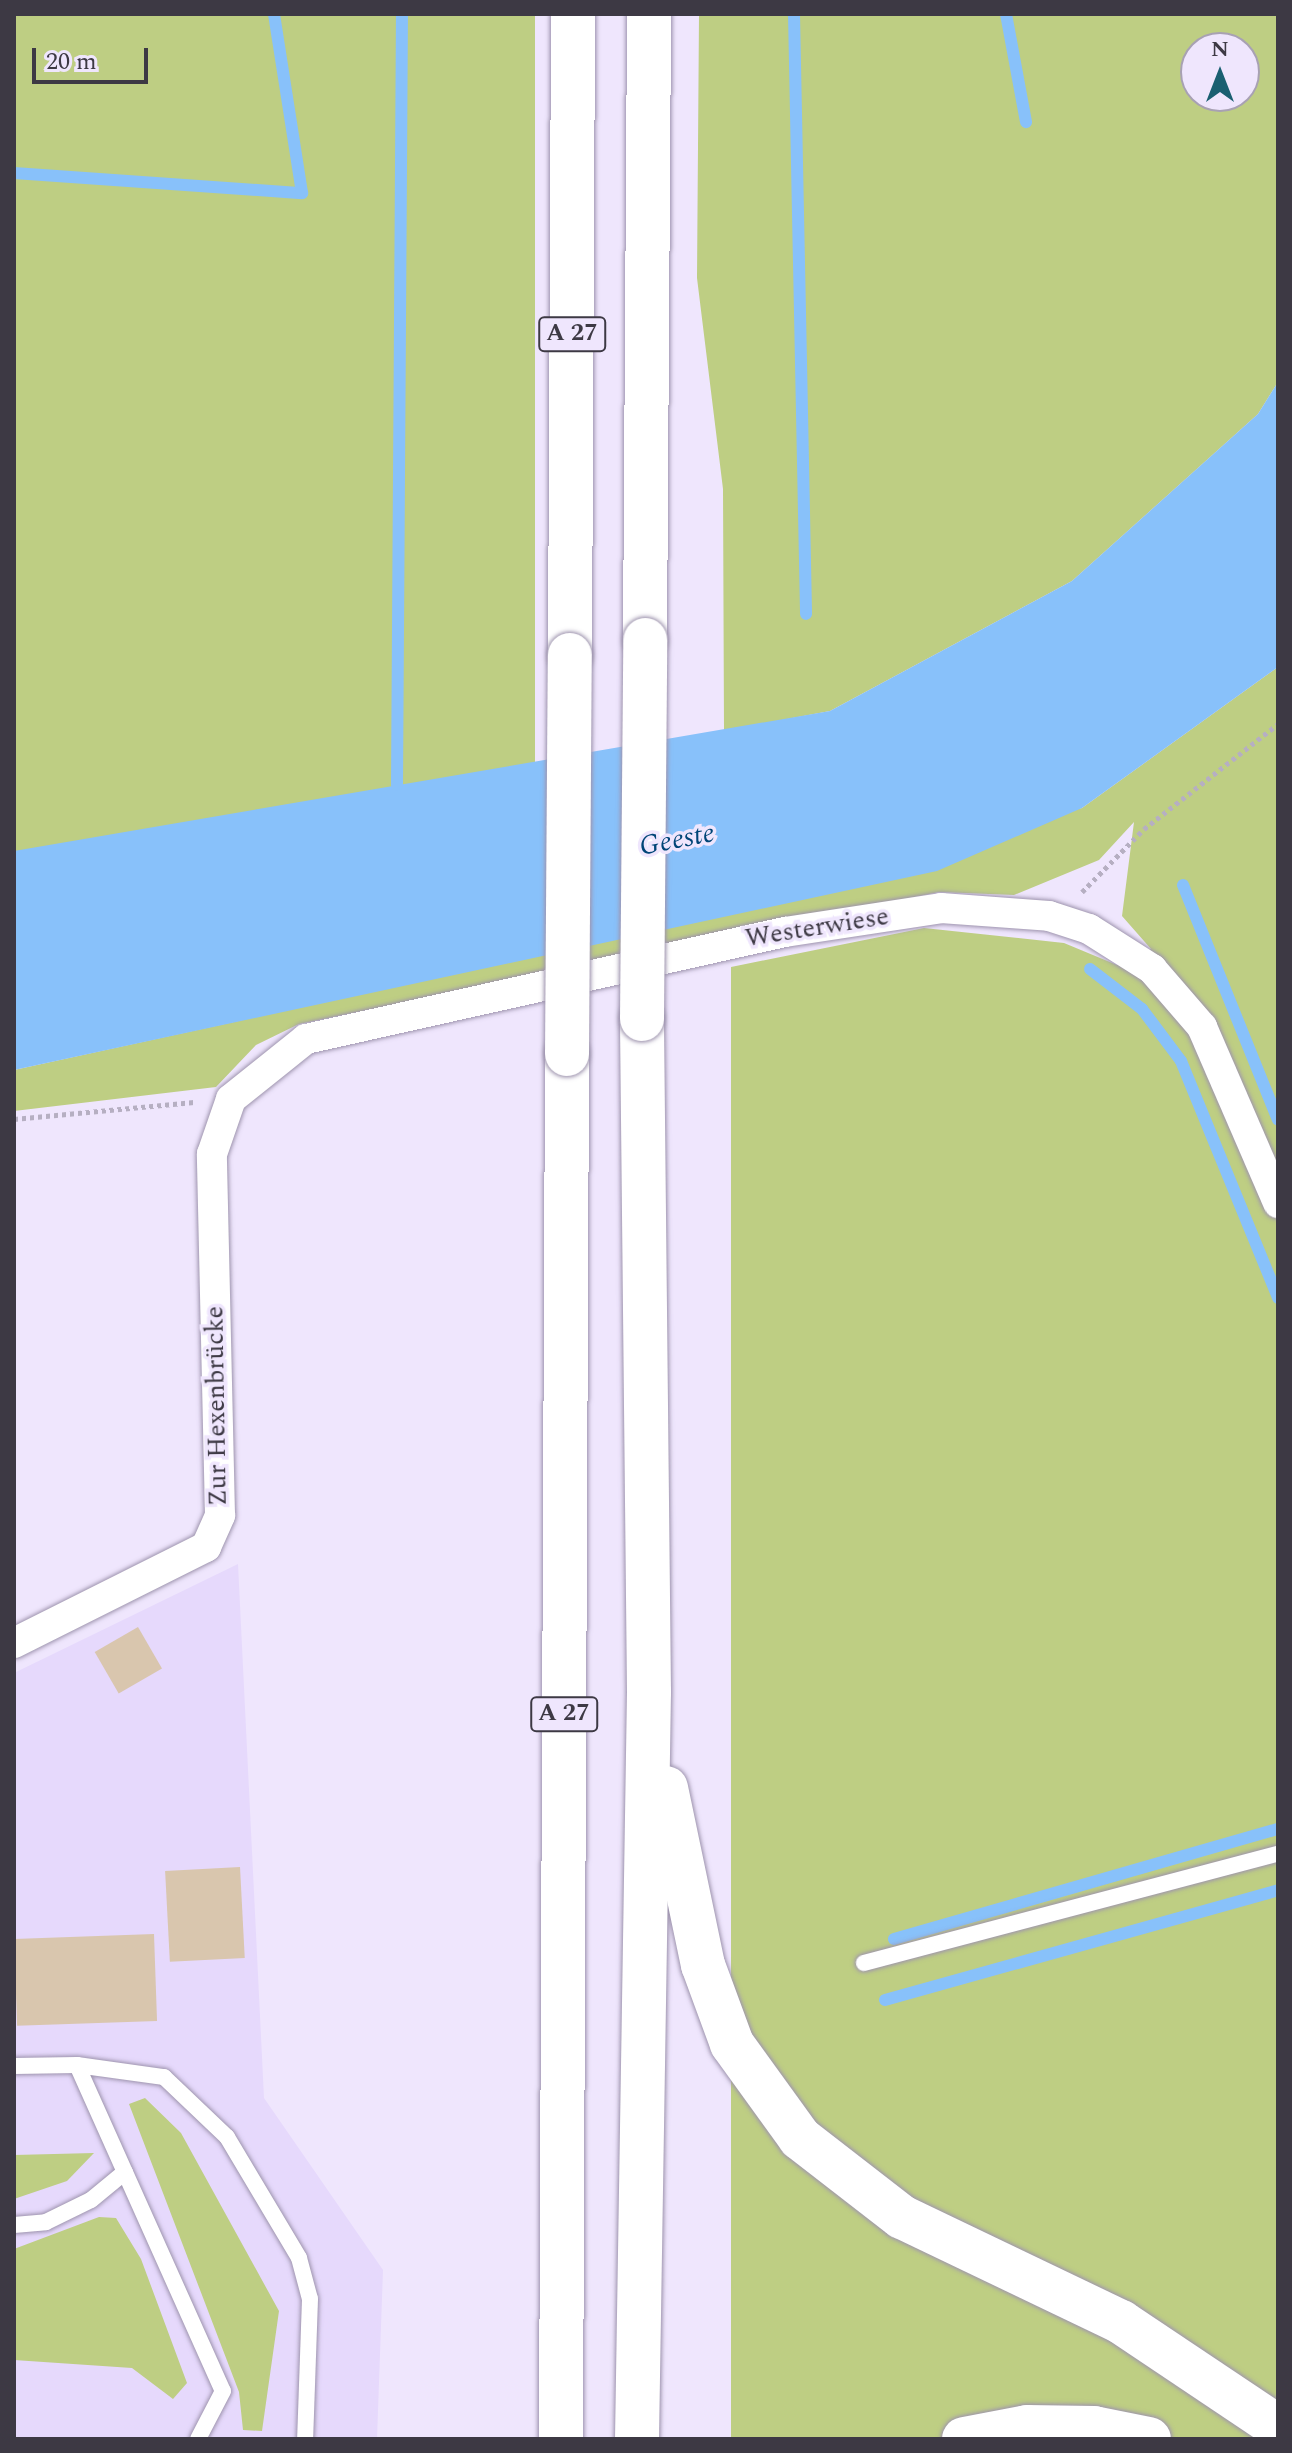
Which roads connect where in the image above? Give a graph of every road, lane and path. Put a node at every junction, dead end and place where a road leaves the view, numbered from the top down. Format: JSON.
{"nodes":[{"id":1,"x":573,"y":14,"type":"edge"},
{"id":2,"x":649,"y":14,"type":"edge"},
{"id":3,"x":1278,"y":724,"type":"edge"},
{"id":4,"x":1049,"y":916,"type":"junction"},
{"id":5,"x":231,"y":1099,"type":"junction"},
{"id":6,"x":14,"y":1119,"type":"edge"},
{"id":7,"x":1278,"y":1203,"type":"edge"},
{"id":8,"x":14,"y":1643,"type":"edge"},
{"id":9,"x":649,"y":1692,"type":"junction"},
{"id":10,"x":1278,"y":1854,"type":"edge"},
{"id":11,"x":864,"y":1963,"type":"dead end"},
{"id":12,"x":77,"y":2065,"type":"junction"},
{"id":13,"x":14,"y":2066,"type":"edge"},
{"id":14,"x":125,"y":2172,"type":"junction"},
{"id":15,"x":14,"y":2225,"type":"edge"},
{"id":16,"x":1278,"y":2427,"type":"edge"},
{"id":17,"x":198,"y":2439,"type":"edge"},
{"id":18,"x":305,"y":2439,"type":"edge"},
{"id":19,"x":558,"y":2439,"type":"edge"},
{"id":20,"x":637,"y":2439,"type":"edge"},
{"id":21,"x":964,"y":2439,"type":"edge"},
{"id":22,"x":1149,"y":2439,"type":"edge"}],
"edges":[{"from":1,"to":19,"type":"highway","number":"A 27","bridge":true},
{"from":2,"to":9,"type":"highway","bridge":true},
{"from":3,"to":4,"type":"path"},
{"from":4,"to":5,"type":"street","name":"Westerwiese"},
{"from":4,"to":7,"type":"street","name":"Westerwiese"},
{"from":5,"to":6,"type":"path"},
{"from":5,"to":8,"type":"street","name":"Zur Hexenbrücke"},
{"from":9,"to":16,"type":"highway"},
{"from":9,"to":20,"type":"highway"},
{"from":10,"to":11,"type":"lane"},
{"from":12,"to":13,"type":"lane"},
{"from":12,"to":14,"type":"lane"},
{"from":12,"to":18,"type":"lane"},
{"from":14,"to":15,"type":"lane"},
{"from":14,"to":17,"type":"lane"},
{"from":21,"to":22,"type":"highway"}]}
